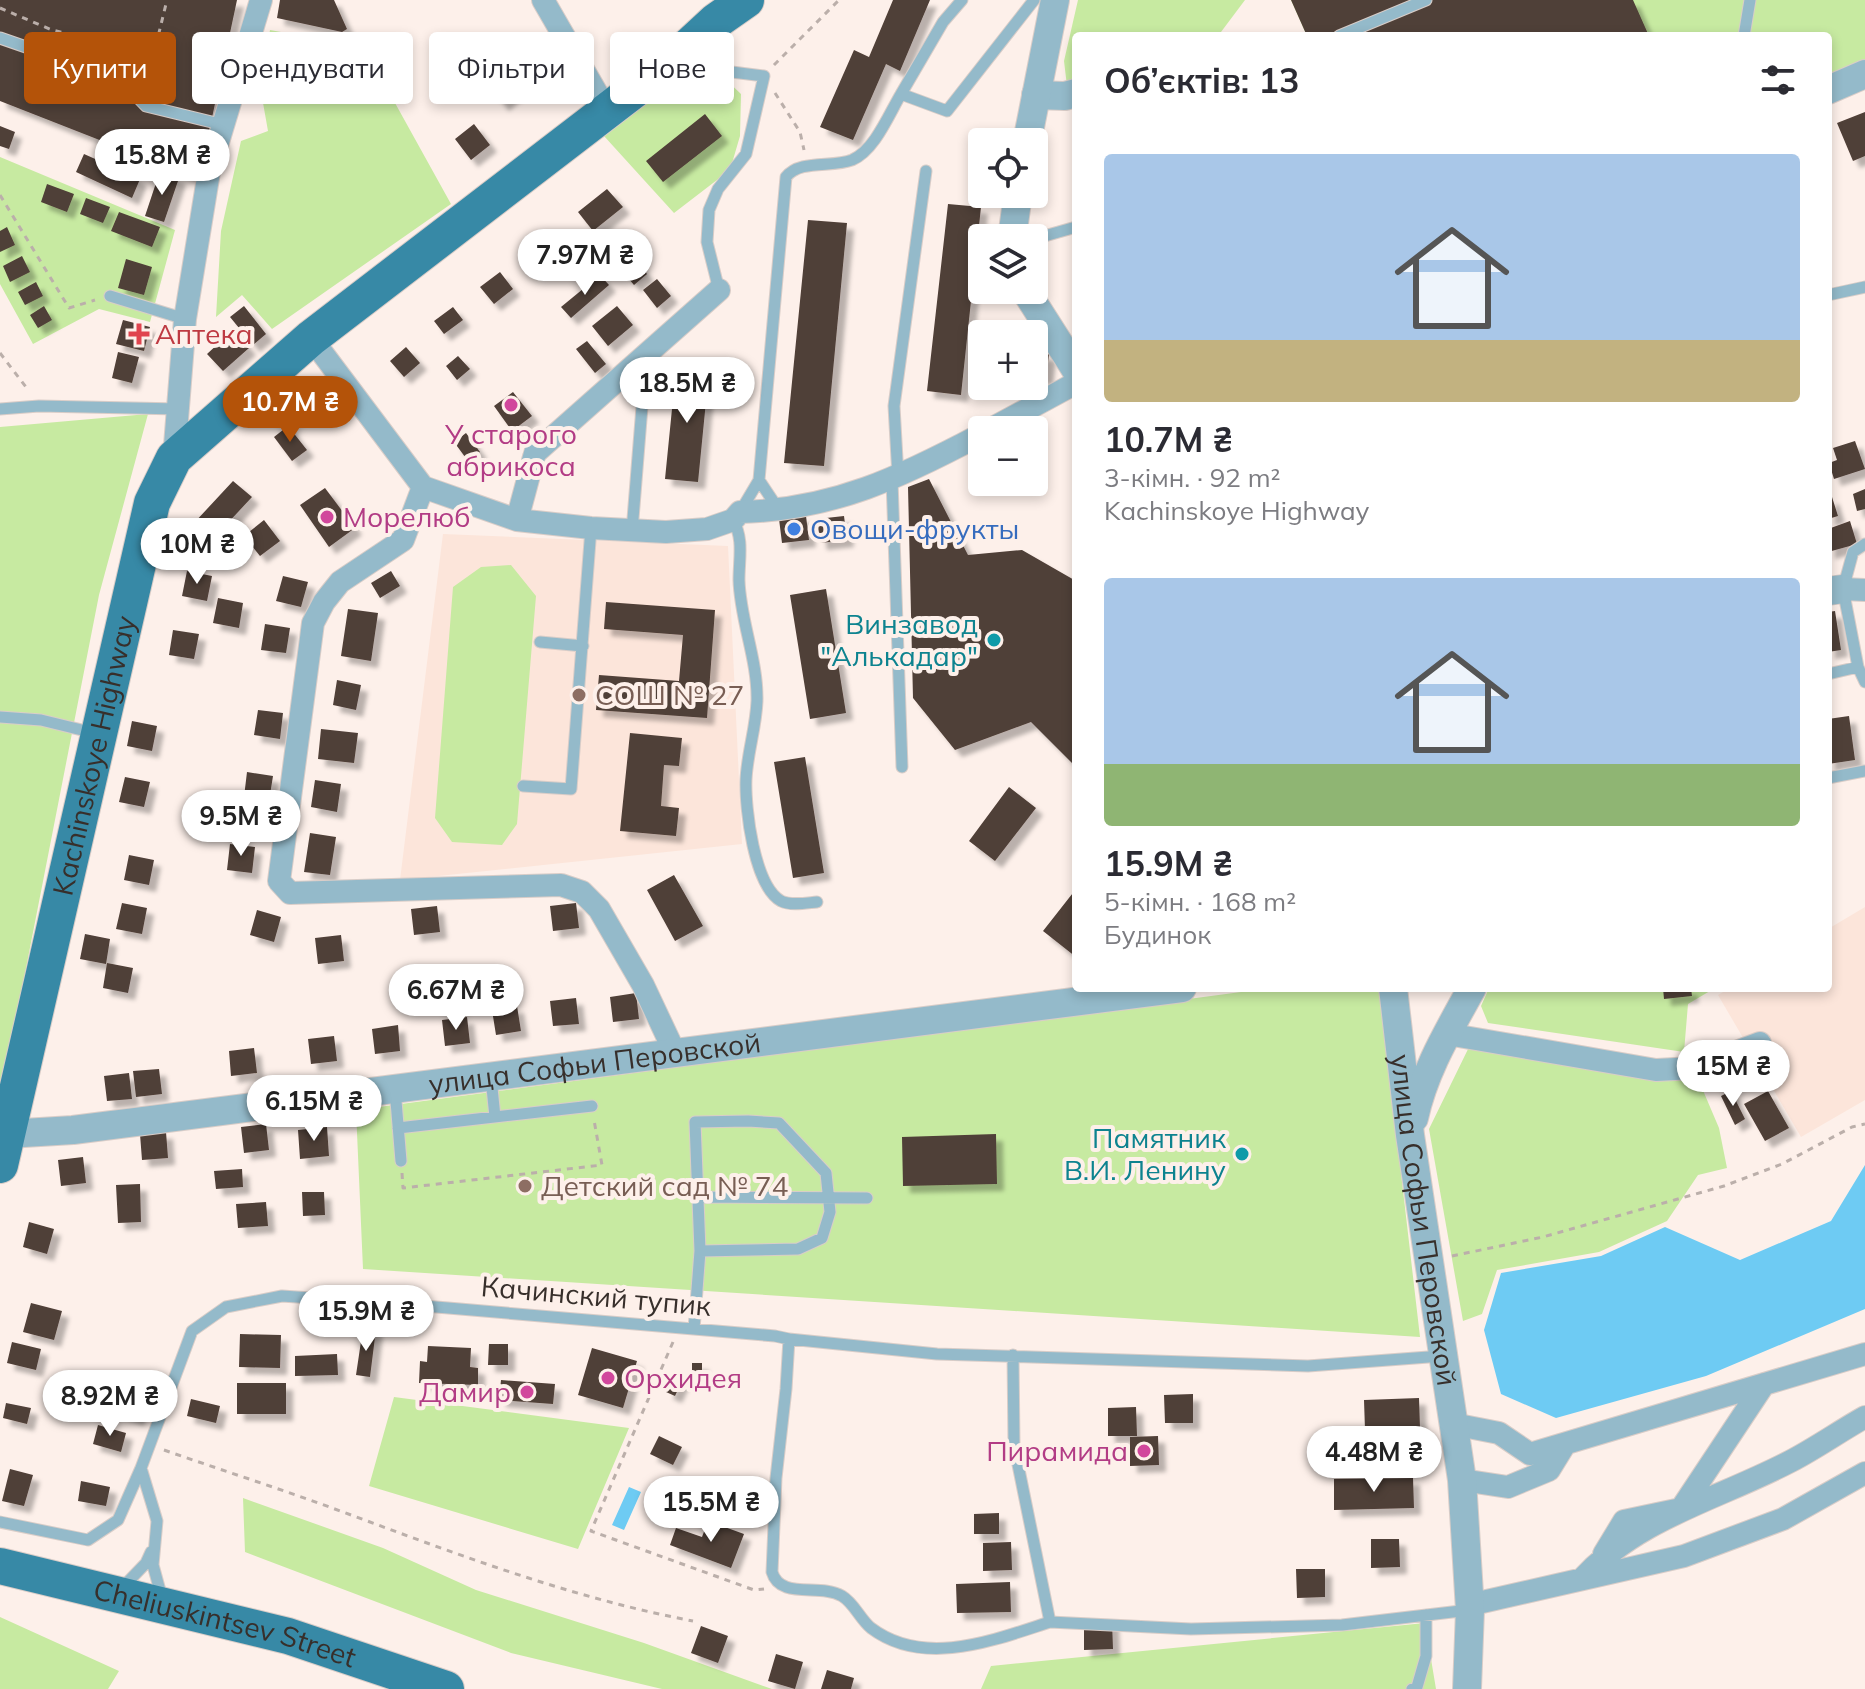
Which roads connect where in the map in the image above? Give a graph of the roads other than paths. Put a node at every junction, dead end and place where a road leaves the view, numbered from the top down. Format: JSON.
{"nodes":[{"id":1,"x":261,"y":0,"type":"edge"},
{"id":2,"x":543,"y":0,"type":"edge"},
{"id":3,"x":962,"y":0,"type":"edge"},
{"id":4,"x":1034,"y":0,"type":"edge"},
{"id":5,"x":1055,"y":0,"type":"edge"},
{"id":6,"x":1426,"y":0,"type":"edge"},
{"id":7,"x":1750,"y":0,"type":"edge"},
{"id":8,"x":743,"y":1,"type":"edge"},
{"id":9,"x":704,"y":32,"type":"edge"},
{"id":10,"x":1349,"y":32,"type":"edge"},
{"id":11,"x":1745,"y":32,"type":"edge"},
{"id":12,"x":0,"y":38,"type":"edge"},
{"id":13,"x":734,"y":72,"type":"edge"},
{"id":14,"x":1865,"y":74,"type":"edge"},
{"id":15,"x":1832,"y":88,"type":"edge"},
{"id":16,"x":901,"y":94,"type":"junction"},
{"id":17,"x":1072,"y":94,"type":"edge"},
{"id":18,"x":1036,"y":95,"type":"junction"},
{"id":19,"x":613,"y":104,"type":"edge"},
{"id":20,"x":606,"y":109,"type":"junction"},
{"id":21,"x":224,"y":125,"type":"junction"},
{"id":22,"x":1030,"y":128,"type":"edge"},
{"id":23,"x":926,"y":171,"type":"dead end"},
{"id":24,"x":1072,"y":228,"type":"edge"},
{"id":25,"x":1048,"y":235,"type":"edge"},
{"id":26,"x":1865,"y":287,"type":"edge"},
{"id":27,"x":719,"y":290,"type":"joint"},
{"id":28,"x":1832,"y":294,"type":"edge"},
{"id":29,"x":110,"y":296,"type":"road end"},
{"id":30,"x":1034,"y":304,"type":"edge"},
{"id":31,"x":185,"y":319,"type":"junction"},
{"id":32,"x":311,"y":338,"type":"junction"},
{"id":33,"x":1072,"y":364,"type":"edge"},
{"id":34,"x":644,"y":382,"type":"dead end"},
{"id":35,"x":1072,"y":385,"type":"edge"},
{"id":36,"x":0,"y":409,"type":"edge"},
{"id":37,"x":179,"y":409,"type":"junction"},
{"id":38,"x":1015,"y":416,"type":"edge"},
{"id":39,"x":968,"y":441,"type":"edge"},
{"id":40,"x":174,"y":458,"type":"junction"},
{"id":41,"x":895,"y":479,"type":"junction"},
{"id":42,"x":759,"y":480,"type":"junction"},
{"id":43,"x":423,"y":487,"type":"junction"},
{"id":44,"x":780,"y":511,"type":"junction"},
{"id":45,"x":736,"y":516,"type":"junction"},
{"id":46,"x":517,"y":520,"type":"junction"},
{"id":47,"x":591,"y":528,"type":"junction"},
{"id":48,"x":632,"y":531,"type":"junction"},
{"id":49,"x":1865,"y":544,"type":"edge"},
{"id":50,"x":1845,"y":590,"type":"edge"},
{"id":51,"x":540,"y":642,"type":"dead end"},
{"id":52,"x":583,"y":646,"type":"junction"},
{"id":53,"x":1858,"y":667,"type":"junction"},
{"id":54,"x":1832,"y":673,"type":"edge"},
{"id":55,"x":1865,"y":682,"type":"edge"},
{"id":56,"x":0,"y":717,"type":"edge"},
{"id":57,"x":99,"y":734,"type":"junction"},
{"id":58,"x":902,"y":767,"type":"dead end"},
{"id":59,"x":1865,"y":771,"type":"edge"},
{"id":60,"x":1832,"y":777,"type":"edge"},
{"id":61,"x":523,"y":786,"type":"dead end"},
{"id":62,"x":817,"y":902,"type":"dead end"},
{"id":63,"x":1151,"y":992,"type":"edge"},
{"id":64,"x":1393,"y":992,"type":"edge"},
{"id":65,"x":1470,"y":992,"type":"edge"},
{"id":66,"x":1447,"y":1034,"type":"junction"},
{"id":67,"x":1760,"y":1043,"type":"dead end"},
{"id":68,"x":675,"y":1053,"type":"junction"},
{"id":69,"x":491,"y":1076,"type":"junction"},
{"id":70,"x":395,"y":1089,"type":"junction"},
{"id":71,"x":592,"y":1106,"type":"road end"},
{"id":72,"x":495,"y":1117,"type":"junction"},
{"id":73,"x":398,"y":1128,"type":"junction"},
{"id":74,"x":1410,"y":1135,"type":"junction"},
{"id":75,"x":4,"y":1150,"type":"edge"},
{"id":76,"x":401,"y":1161,"type":"road end"},
{"id":77,"x":699,"y":1197,"type":"junction"},
{"id":78,"x":867,"y":1198,"type":"dead end"},
{"id":79,"x":700,"y":1251,"type":"junction"},
{"id":80,"x":694,"y":1329,"type":"junction"},
{"id":81,"x":789,"y":1339,"type":"junction"},
{"id":82,"x":1865,"y":1354,"type":"edge"},
{"id":83,"x":1013,"y":1355,"type":"junction"},
{"id":84,"x":1443,"y":1356,"type":"junction"},
{"id":85,"x":1764,"y":1384,"type":"junction"},
{"id":86,"x":1865,"y":1417,"type":"edge"},
{"id":87,"x":1453,"y":1424,"type":"junction"},
{"id":88,"x":1565,"y":1444,"type":"junction"},
{"id":89,"x":141,"y":1468,"type":"junction"},
{"id":90,"x":1865,"y":1473,"type":"edge"},
{"id":91,"x":1462,"y":1480,"type":"junction"},
{"id":92,"x":1681,"y":1509,"type":"junction"},
{"id":93,"x":0,"y":1522,"type":"edge"},
{"id":94,"x":155,"y":1544,"type":"junction"},
{"id":95,"x":0,"y":1566,"type":"edge"},
{"id":96,"x":1582,"y":1579,"type":"junction"},
{"id":97,"x":116,"y":1594,"type":"junction"},
{"id":98,"x":164,"y":1606,"type":"junction"},
{"id":99,"x":1469,"y":1607,"type":"junction"},
{"id":100,"x":1426,"y":1615,"type":"junction"},
{"id":101,"x":1050,"y":1622,"type":"junction"},
{"id":102,"x":446,"y":1689,"type":"edge"},
{"id":103,"x":1412,"y":1689,"type":"edge"},
{"id":104,"x":1467,"y":1689,"type":"edge"}],
"edges":[{"from":1,"to":21,"type":"street"},
{"from":2,"to":20,"type":"street"},
{"from":3,"to":16,"type":"lane"},
{"from":4,"to":16,"type":"lane"},
{"from":5,"to":18,"type":"street"},
{"from":6,"to":10,"type":"lane"},
{"from":7,"to":11,"type":"lane"},
{"from":8,"to":9,"type":"main road","name":"Kachinskoye Highway"},
{"from":12,"to":21,"type":"lane"},
{"from":13,"to":27,"type":"lane"},
{"from":14,"to":15,"type":"street"},
{"from":16,"to":42,"type":"lane"},
{"from":17,"to":18,"type":"street"},
{"from":18,"to":22,"type":"street"},
{"from":19,"to":20,"type":"main road","name":"Kachinskoye Highway"},
{"from":20,"to":32,"type":"main road","name":"Kachinskoye Highway"},
{"from":21,"to":31,"type":"street"},
{"from":23,"to":41,"type":"lane"},
{"from":24,"to":25,"type":"lane"},
{"from":26,"to":28,"type":"lane"},
{"from":27,"to":46,"type":"street"},
{"from":29,"to":31,"type":"lane"},
{"from":30,"to":33,"type":"street"},
{"from":31,"to":37,"type":"street"},
{"from":32,"to":40,"type":"main road","name":"Kachinskoye Highway"},
{"from":32,"to":43,"type":"street"},
{"from":34,"to":48,"type":"lane"},
{"from":35,"to":38,"type":"street"},
{"from":36,"to":37,"type":"lane"},
{"from":37,"to":40,"type":"street"},
{"from":39,"to":41,"type":"street"},
{"from":40,"to":57,"type":"main road","name":"Kachinskoye Highway"},
{"from":41,"to":44,"type":"street"},
{"from":41,"to":58,"type":"lane"},
{"from":42,"to":44,"type":"lane"},
{"from":42,"to":45,"type":"lane"},
{"from":43,"to":46,"type":"street"},
{"from":43,"to":68,"type":"street"},
{"from":44,"to":45,"type":"street"},
{"from":45,"to":48,"type":"street"},
{"from":45,"to":62,"type":"lane"},
{"from":46,"to":47,"type":"street"},
{"from":47,"to":48,"type":"street"},
{"from":47,"to":52,"type":"lane"},
{"from":49,"to":50,"type":"lane"},
{"from":50,"to":53,"type":"lane"},
{"from":51,"to":52,"type":"lane"},
{"from":52,"to":61,"type":"lane"},
{"from":53,"to":54,"type":"lane"},
{"from":53,"to":55,"type":"lane"},
{"from":56,"to":57,"type":"lane"},
{"from":57,"to":75,"type":"main road","name":"Kachinskoye Highway"},
{"from":59,"to":60,"type":"lane"},
{"from":63,"to":68,"type":"street","name":"улица Софьи Перовской"},
{"from":64,"to":74,"type":"street","name":"улица Софьи Перовской"},
{"from":65,"to":66,"type":"street"},
{"from":66,"to":67,"type":"street"},
{"from":66,"to":74,"type":"street"},
{"from":68,"to":69,"type":"street","name":"улица Софьи Перовской"},
{"from":69,"to":70,"type":"street","name":"улица Софьи Перовской"},
{"from":69,"to":72,"type":"lane"},
{"from":70,"to":73,"type":"lane"},
{"from":70,"to":75,"type":"street","name":"улица Софьи Перовской"},
{"from":71,"to":72,"type":"lane"},
{"from":72,"to":73,"type":"lane"},
{"from":73,"to":76,"type":"lane"},
{"from":74,"to":84,"type":"street","name":"улица Софьи Перовской"},
{"from":77,"to":78,"type":"lane"},
{"from":77,"to":79,"type":"lane"},
{"from":77,"to":79,"type":"lane"},
{"from":79,"to":80,"type":"lane"},
{"from":80,"to":81,"type":"lane","name":"Качинский тупик"},
{"from":80,"to":89,"type":"lane","name":"Качинский тупик"},
{"from":81,"to":83,"type":"lane","name":"Качинский тупик"},
{"from":81,"to":101,"type":"lane"},
{"from":82,"to":85,"type":"street"},
{"from":83,"to":84,"type":"lane","name":"Качинский тупик"},
{"from":83,"to":101,"type":"lane"},
{"from":84,"to":87,"type":"street","name":"улица Софьи Перовской"},
{"from":85,"to":88,"type":"street"},
{"from":85,"to":92,"type":"street"},
{"from":86,"to":92,"type":"street"},
{"from":87,"to":88,"type":"street"},
{"from":87,"to":91,"type":"street","name":"улица Софьи Перовской"},
{"from":88,"to":91,"type":"street"},
{"from":89,"to":93,"type":"lane","name":"Качинский тупик"},
{"from":89,"to":94,"type":"lane"},
{"from":90,"to":96,"type":"street"},
{"from":91,"to":99,"type":"street","name":"улица Софьи Перовской"},
{"from":92,"to":96,"type":"street"},
{"from":94,"to":97,"type":"lane"},
{"from":94,"to":98,"type":"lane"},
{"from":95,"to":97,"type":"main road","name":"Cheliuskintsev Street"},
{"from":96,"to":99,"type":"street"},
{"from":97,"to":98,"type":"main road","name":"Cheliuskintsev Street"},
{"from":98,"to":102,"type":"main road","name":"Cheliuskintsev Street"},
{"from":99,"to":100,"type":"lane"},
{"from":99,"to":104,"type":"street","name":"улица Софьи Перовской"},
{"from":100,"to":101,"type":"lane"},
{"from":100,"to":103,"type":"lane"}]}
